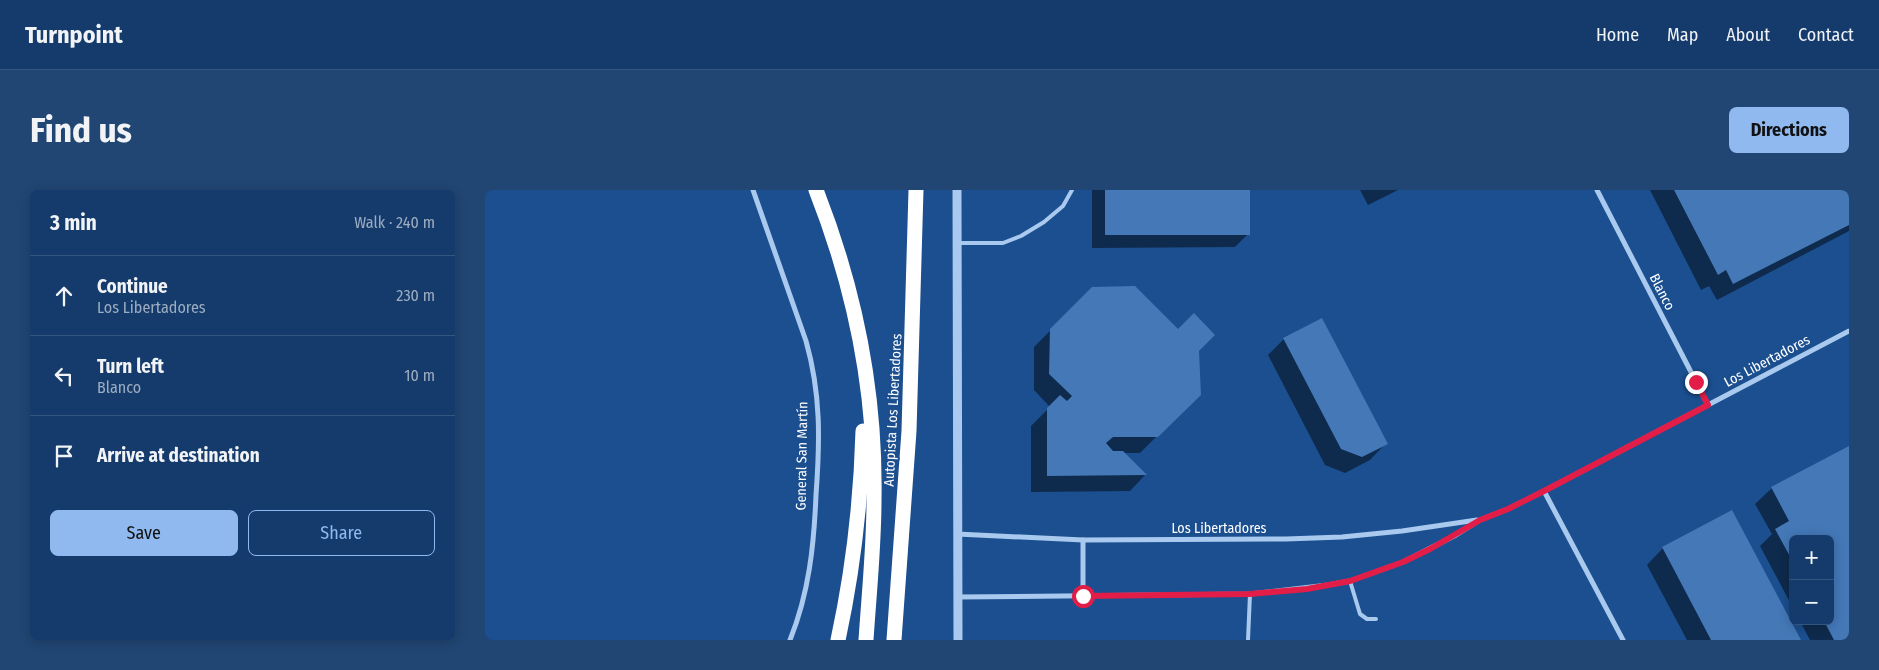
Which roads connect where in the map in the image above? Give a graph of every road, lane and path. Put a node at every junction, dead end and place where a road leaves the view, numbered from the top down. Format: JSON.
{"nodes":[{"id":1,"x":753,"y":190,"type":"edge"},
{"id":2,"x":816,"y":190,"type":"edge"},
{"id":3,"x":916,"y":190,"type":"edge"},
{"id":4,"x":957,"y":190,"type":"edge"},
{"id":5,"x":1072,"y":190,"type":"edge"},
{"id":6,"x":1597,"y":190,"type":"edge"},
{"id":7,"x":957,"y":243,"type":"junction"},
{"id":8,"x":1849,"y":331,"type":"edge"},
{"id":9,"x":865,"y":370,"type":"junction"},
{"id":10,"x":1708,"y":405,"type":"junction"},
{"id":11,"x":1544,"y":491,"type":"junction"},
{"id":12,"x":1480,"y":520,"type":"junction"},
{"id":13,"x":957,"y":534,"type":"junction"},
{"id":14,"x":1083,"y":540,"type":"junction"},
{"id":15,"x":1350,"y":581,"type":"junction"},
{"id":16,"x":1250,"y":594,"type":"junction"},
{"id":17,"x":1083,"y":596,"type":"junction"},
{"id":18,"x":958,"y":597,"type":"junction"},
{"id":19,"x":1376,"y":618,"type":"dead end"},
{"id":20,"x":895,"y":637,"type":"edge"},
{"id":21,"x":790,"y":640,"type":"edge"},
{"id":22,"x":838,"y":640,"type":"edge"},
{"id":23,"x":866,"y":640,"type":"edge"},
{"id":24,"x":958,"y":640,"type":"edge"},
{"id":25,"x":1248,"y":640,"type":"edge"},
{"id":26,"x":1623,"y":640,"type":"edge"}],
"edges":[{"from":1,"to":21,"type":"street","name":"General San Martín"},
{"from":2,"to":9,"type":"highway","name":"Autopista Los Libertadores"},
{"from":3,"to":20,"type":"highway","name":"Autopista Los Libertadores"},
{"from":4,"to":7,"type":"street"},
{"from":5,"to":7,"type":"lane"},
{"from":6,"to":10,"type":"street","name":"Blanco"},
{"from":7,"to":13,"type":"street"},
{"from":8,"to":10,"type":"street","name":"Los Libertadores"},
{"from":9,"to":22,"type":"highway","name":"Autopista Los Libertadores"},
{"from":9,"to":23,"type":"highway","name":"Autopista Los Libertadores"},
{"from":10,"to":11,"type":"street","name":"Los Libertadores"},
{"from":11,"to":12,"type":"street","name":"Los Libertadores"},
{"from":11,"to":26,"type":"street"},
{"from":12,"to":14,"type":"street","name":"Los Libertadores"},
{"from":12,"to":15,"type":"street","name":"Los Libertadores"},
{"from":13,"to":14,"type":"street","name":"Los Libertadores"},
{"from":13,"to":18,"type":"street"},
{"from":14,"to":17,"type":"street"},
{"from":15,"to":16,"type":"street","name":"Los Libertadores"},
{"from":15,"to":19,"type":"lane"},
{"from":16,"to":17,"type":"street","name":"Los Libertadores"},
{"from":16,"to":25,"type":"lane"},
{"from":17,"to":18,"type":"street","name":"Los Libertadores"},
{"from":18,"to":24,"type":"street"}]}
